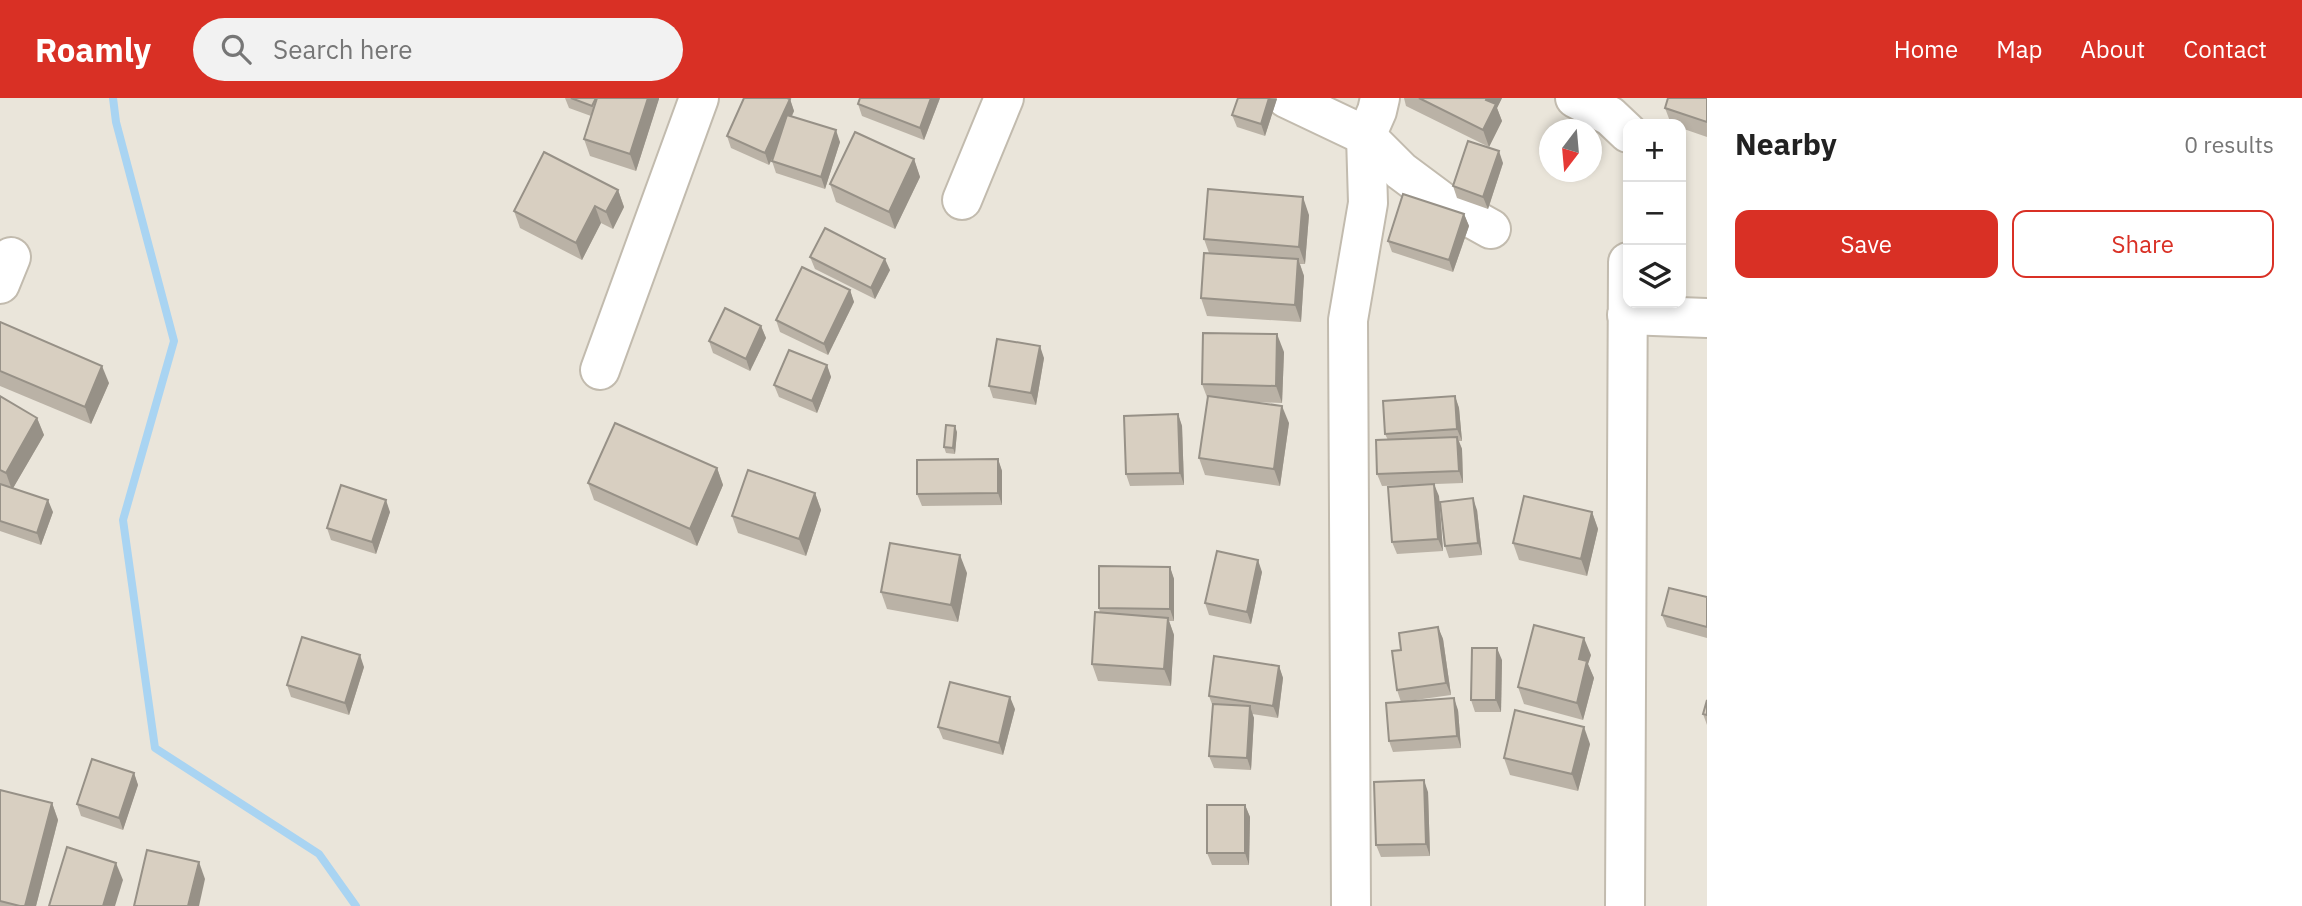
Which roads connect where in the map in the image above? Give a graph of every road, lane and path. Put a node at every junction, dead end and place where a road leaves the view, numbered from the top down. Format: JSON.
{"nodes":[{"id":1,"x":699,"y":98,"type":"edge"},
{"id":2,"x":1004,"y":98,"type":"edge"},
{"id":3,"x":1286,"y":98,"type":"edge"},
{"id":4,"x":1380,"y":98,"type":"edge"},
{"id":5,"x":1575,"y":98,"type":"edge"},
{"id":6,"x":1623,"y":129,"type":"edge"},
{"id":7,"x":1366,"y":136,"type":"junction"},
{"id":8,"x":962,"y":200,"type":"dead end"},
{"id":9,"x":1491,"y":229,"type":"dead end"},
{"id":10,"x":1627,"y":308,"type":"edge"},
{"id":11,"x":1627,"y":315,"type":"junction"},
{"id":12,"x":1707,"y":318,"type":"edge"},
{"id":13,"x":600,"y":370,"type":"dead end"},
{"id":14,"x":1351,"y":906,"type":"edge"},
{"id":15,"x":1625,"y":906,"type":"edge"}],
"edges":[{"from":1,"to":13,"type":"street"},
{"from":2,"to":8,"type":"street"},
{"from":3,"to":7,"type":"street"},
{"from":4,"to":7,"type":"street"},
{"from":5,"to":6,"type":"street"},
{"from":7,"to":9,"type":"street"},
{"from":7,"to":14,"type":"street"},
{"from":10,"to":11,"type":"street"},
{"from":11,"to":12,"type":"street"},
{"from":11,"to":15,"type":"street"}]}
